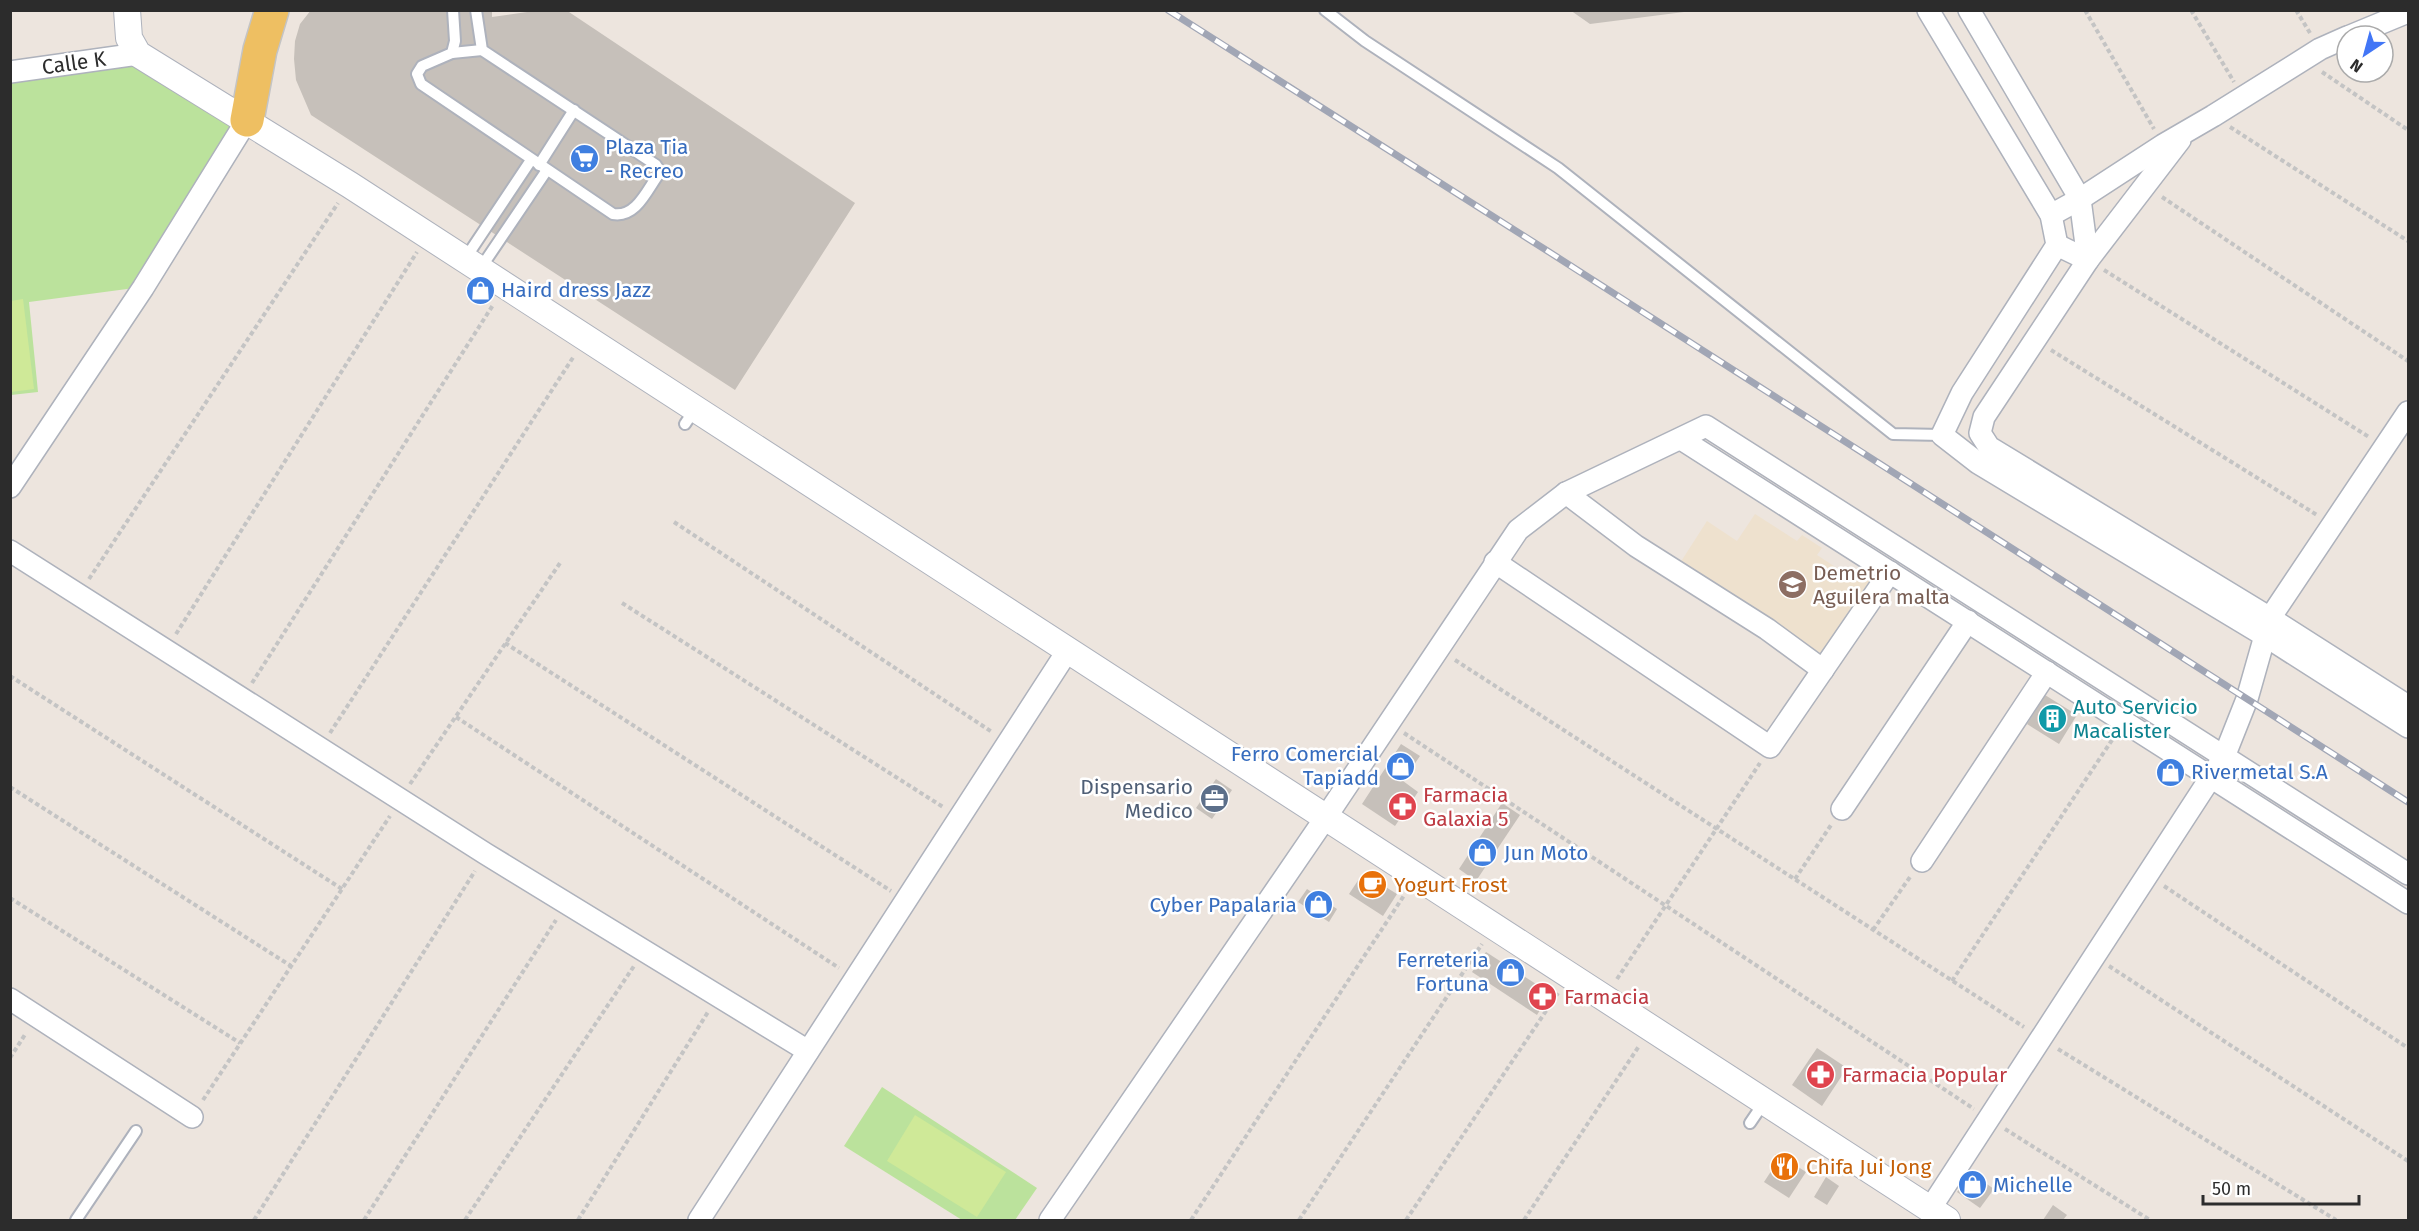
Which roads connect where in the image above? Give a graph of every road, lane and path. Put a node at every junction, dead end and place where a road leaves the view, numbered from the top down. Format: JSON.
{"nodes":[{"id":1,"x":127,"y":10,"type":"edge"},
{"id":2,"x":272,"y":10,"type":"edge"},
{"id":3,"x":453,"y":10,"type":"edge"},
{"id":4,"x":476,"y":10,"type":"edge"},
{"id":5,"x":1325,"y":10,"type":"edge"},
{"id":6,"x":1928,"y":10,"type":"edge"},
{"id":7,"x":1969,"y":10,"type":"edge"},
{"id":8,"x":2085,"y":10,"type":"edge"},
{"id":9,"x":2191,"y":10,"type":"edge"},
{"id":10,"x":2409,"y":12,"type":"edge"},
{"id":11,"x":2380,"y":24,"type":"edge"},
{"id":12,"x":2335,"y":44,"type":"edge"},
{"id":13,"x":482,"y":50,"type":"junction"},
{"id":14,"x":452,"y":53,"type":"junction"},
{"id":15,"x":138,"y":54,"type":"junction"},
{"id":16,"x":2304,"y":60,"type":"junction"},
{"id":17,"x":10,"y":72,"type":"edge"},
{"id":18,"x":2243,"y":97,"type":"junction"},
{"id":19,"x":574,"y":110,"type":"junction"},
{"id":20,"x":2213,"y":117,"type":"junction"},
{"id":21,"x":248,"y":120,"type":"junction"},
{"id":22,"x":2409,"y":130,"type":"edge"},
{"id":23,"x":2185,"y":133,"type":"junction"},
{"id":24,"x":2163,"y":145,"type":"junction"},
{"id":25,"x":539,"y":165,"type":"junction"},
{"id":26,"x":350,"y":185,"type":"junction"},
{"id":27,"x":2145,"y":185,"type":"junction"},
{"id":28,"x":2080,"y":199,"type":"junction"},
{"id":29,"x":2051,"y":215,"type":"junction"},
{"id":30,"x":428,"y":235,"type":"junction"},
{"id":31,"x":2409,"y":241,"type":"edge"},
{"id":32,"x":2057,"y":245,"type":"junction"},
{"id":33,"x":2088,"y":260,"type":"junction"},
{"id":34,"x":472,"y":264,"type":"junction"},
{"id":35,"x":506,"y":285,"type":"junction"},
{"id":36,"x":586,"y":338,"type":"junction"},
{"id":37,"x":2035,"y":340,"type":"junction"},
{"id":38,"x":2409,"y":361,"type":"edge"},
{"id":39,"x":2409,"y":412,"type":"edge"},
{"id":40,"x":1942,"y":435,"type":"junction"},
{"id":41,"x":1681,"y":439,"type":"junction"},
{"id":42,"x":2385,"y":447,"type":"junction"},
{"id":43,"x":10,"y":487,"type":"edge"},
{"id":44,"x":1566,"y":493,"type":"junction"},
{"id":45,"x":674,"y":522,"type":"dead end"},
{"id":46,"x":2333,"y":525,"type":"junction"},
{"id":47,"x":10,"y":551,"type":"edge"},
{"id":48,"x":560,"y":562,"type":"dead end"},
{"id":49,"x":1495,"y":562,"type":"junction"},
{"id":50,"x":1890,"y":573,"type":"junction"},
{"id":51,"x":79,"y":595,"type":"junction"},
{"id":52,"x":622,"y":603,"type":"dead end"},
{"id":53,"x":1968,"y":621,"type":"junction"},
{"id":54,"x":2269,"y":627,"type":"junction"},
{"id":55,"x":506,"y":643,"type":"junction"},
{"id":56,"x":1437,"y":648,"type":"junction"},
{"id":57,"x":166,"y":650,"type":"junction"},
{"id":58,"x":1068,"y":650,"type":"junction"},
{"id":59,"x":1823,"y":670,"type":"junction"},
{"id":60,"x":2047,"y":672,"type":"junction"},
{"id":61,"x":10,"y":676,"type":"edge"},
{"id":62,"x":242,"y":698,"type":"junction"},
{"id":63,"x":2409,"y":705,"type":"edge"},
{"id":64,"x":456,"y":717,"type":"junction"},
{"id":65,"x":2124,"y":721,"type":"junction"},
{"id":66,"x":1389,"y":722,"type":"junction"},
{"id":67,"x":2409,"y":727,"type":"edge"},
{"id":68,"x":1008,"y":742,"type":"junction"},
{"id":69,"x":1770,"y":747,"type":"junction"},
{"id":70,"x":320,"y":748,"type":"junction"},
{"id":71,"x":2224,"y":757,"type":"junction"},
{"id":72,"x":2210,"y":777,"type":"junction"},
{"id":73,"x":10,"y":787,"type":"edge"},
{"id":74,"x":400,"y":800,"type":"junction"},
{"id":75,"x":1842,"y":809,"type":"joint"},
{"id":76,"x":959,"y":817,"type":"junction"},
{"id":77,"x":1326,"y":817,"type":"junction"},
{"id":78,"x":1717,"y":829,"type":"junction"},
{"id":79,"x":486,"y":854,"type":"junction"},
{"id":80,"x":1922,"y":861,"type":"joint"},
{"id":81,"x":2409,"y":874,"type":"edge"},
{"id":82,"x":2147,"y":875,"type":"junction"},
{"id":83,"x":1417,"y":876,"type":"junction"},
{"id":84,"x":1795,"y":879,"type":"junction"},
{"id":85,"x":342,"y":889,"type":"junction"},
{"id":86,"x":10,"y":898,"type":"edge"},
{"id":87,"x":906,"y":900,"type":"junction"},
{"id":88,"x":567,"y":903,"type":"junction"},
{"id":89,"x":2409,"y":903,"type":"edge"},
{"id":90,"x":1666,"y":906,"type":"junction"},
{"id":91,"x":1494,"y":926,"type":"junction"},
{"id":92,"x":1874,"y":930,"type":"junction"},
{"id":93,"x":644,"y":950,"type":"junction"},
{"id":94,"x":2094,"y":956,"type":"junction"},
{"id":95,"x":291,"y":966,"type":"junction"},
{"id":96,"x":1570,"y":975,"type":"junction"},
{"id":97,"x":855,"y":978,"type":"junction"},
{"id":98,"x":1952,"y":981,"type":"junction"},
{"id":99,"x":718,"y":996,"type":"junction"},
{"id":100,"x":1605,"y":998,"type":"junction"},
{"id":101,"x":10,"y":999,"type":"edge"},
{"id":102,"x":37,"y":1016,"type":"junction"},
{"id":103,"x":1651,"y":1028,"type":"junction"},
{"id":104,"x":2040,"y":1038,"type":"junction"},
{"id":105,"x":240,"y":1043,"type":"junction"},
{"id":106,"x":2409,"y":1048,"type":"edge"},
{"id":107,"x":808,"y":1051,"type":"junction"},
{"id":108,"x":10,"y":1058,"type":"edge"},
{"id":109,"x":1765,"y":1101,"type":"junction"},
{"id":110,"x":192,"y":1117,"type":"joint"},
{"id":111,"x":1988,"y":1119,"type":"junction"},
{"id":112,"x":1750,"y":1123,"type":"dead end"},
{"id":113,"x":136,"y":1131,"type":"dead end"},
{"id":114,"x":2409,"y":1161,"type":"edge"},
{"id":115,"x":1938,"y":1215,"type":"edge"},
{"id":116,"x":76,"y":1221,"type":"edge"},
{"id":117,"x":254,"y":1221,"type":"edge"},
{"id":118,"x":364,"y":1221,"type":"edge"},
{"id":119,"x":465,"y":1221,"type":"edge"},
{"id":120,"x":578,"y":1221,"type":"edge"},
{"id":121,"x":699,"y":1221,"type":"edge"},
{"id":122,"x":1050,"y":1221,"type":"edge"},
{"id":123,"x":1191,"y":1221,"type":"edge"},
{"id":124,"x":1299,"y":1221,"type":"edge"},
{"id":125,"x":1406,"y":1221,"type":"edge"},
{"id":126,"x":1524,"y":1221,"type":"edge"},
{"id":127,"x":2150,"y":1221,"type":"edge"},
{"id":128,"x":2336,"y":1221,"type":"edge"}],
"edges":[{"from":1,"to":15,"type":"street"},
{"from":2,"to":21,"type":"main road"},
{"from":3,"to":14,"type":"lane"},
{"from":4,"to":13,"type":"lane"},
{"from":5,"to":40,"type":"lane"},
{"from":6,"to":29,"type":"street"},
{"from":7,"to":28,"type":"street"},
{"from":8,"to":24,"type":"path"},
{"from":9,"to":18,"type":"path"},
{"from":10,"to":11,"type":"street"},
{"from":12,"to":16,"type":"street"},
{"from":13,"to":14,"type":"lane"},
{"from":13,"to":19,"type":"lane"},
{"from":14,"to":25,"type":"lane"},
{"from":15,"to":17,"type":"street","name":"Calle K"},
{"from":15,"to":21,"type":"street"},
{"from":16,"to":18,"type":"street"},
{"from":16,"to":22,"type":"path"},
{"from":18,"to":20,"type":"street"},
{"from":19,"to":25,"type":"lane"},
{"from":19,"to":25,"type":"lane"},
{"from":20,"to":23,"type":"street"},
{"from":20,"to":31,"type":"path"},
{"from":21,"to":26,"type":"street"},
{"from":21,"to":43,"type":"street"},
{"from":23,"to":24,"type":"street"},
{"from":23,"to":27,"type":"street"},
{"from":24,"to":28,"type":"street"},
{"from":25,"to":34,"type":"lane"},
{"from":25,"to":34,"type":"lane"},
{"from":26,"to":30,"type":"street"},
{"from":26,"to":51,"type":"path"},
{"from":27,"to":33,"type":"street"},
{"from":27,"to":38,"type":"path"},
{"from":28,"to":29,"type":"street"},
{"from":28,"to":33,"type":"street"},
{"from":29,"to":32,"type":"street"},
{"from":30,"to":34,"type":"street"},
{"from":30,"to":57,"type":"path"},
{"from":32,"to":33,"type":"street"},
{"from":32,"to":40,"type":"street"},
{"from":33,"to":37,"type":"street"},
{"from":33,"to":42,"type":"path"},
{"from":34,"to":35,"type":"street"},
{"from":35,"to":36,"type":"street"},
{"from":35,"to":62,"type":"path"},
{"from":36,"to":58,"type":"street"},
{"from":36,"to":70,"type":"path"},
{"from":37,"to":46,"type":"path"},
{"from":37,"to":54,"type":"street"},
{"from":39,"to":42,"type":"street"},
{"from":40,"to":54,"type":"street"},
{"from":41,"to":44,"type":"street"},
{"from":41,"to":50,"type":"street"},
{"from":41,"to":71,"type":"street"},
{"from":42,"to":46,"type":"street"},
{"from":44,"to":49,"type":"street"},
{"from":44,"to":59,"type":"street"},
{"from":45,"to":68,"type":"path"},
{"from":46,"to":54,"type":"street"},
{"from":47,"to":51,"type":"street"},
{"from":48,"to":55,"type":"path"},
{"from":49,"to":56,"type":"street"},
{"from":49,"to":69,"type":"street"},
{"from":50,"to":53,"type":"street"},
{"from":50,"to":59,"type":"street"},
{"from":51,"to":57,"type":"street"},
{"from":52,"to":76,"type":"path"},
{"from":53,"to":60,"type":"street"},
{"from":53,"to":75,"type":"street"},
{"from":54,"to":63,"type":"street"},
{"from":54,"to":67,"type":"street"},
{"from":54,"to":71,"type":"street"},
{"from":55,"to":64,"type":"path"},
{"from":55,"to":87,"type":"path"},
{"from":56,"to":66,"type":"street"},
{"from":56,"to":78,"type":"path"},
{"from":57,"to":62,"type":"street"},
{"from":58,"to":68,"type":"street"},
{"from":58,"to":77,"type":"street"},
{"from":59,"to":69,"type":"street"},
{"from":60,"to":65,"type":"street"},
{"from":60,"to":80,"type":"street"},
{"from":61,"to":85,"type":"path"},
{"from":62,"to":70,"type":"street"},
{"from":64,"to":74,"type":"path"},
{"from":64,"to":97,"type":"path"},
{"from":65,"to":72,"type":"street"},
{"from":65,"to":98,"type":"path"},
{"from":66,"to":77,"type":"street"},
{"from":66,"to":90,"type":"path"},
{"from":68,"to":76,"type":"street"},
{"from":69,"to":78,"type":"path"},
{"from":70,"to":74,"type":"street"},
{"from":71,"to":72,"type":"street"},
{"from":71,"to":81,"type":"street"},
{"from":72,"to":82,"type":"street"},
{"from":72,"to":89,"type":"street"},
{"from":73,"to":95,"type":"path"},
{"from":74,"to":79,"type":"street"},
{"from":74,"to":85,"type":"path"},
{"from":75,"to":84,"type":"path"},
{"from":76,"to":87,"type":"street"},
{"from":77,"to":83,"type":"street"},
{"from":77,"to":122,"type":"street"},
{"from":78,"to":84,"type":"path"},
{"from":78,"to":90,"type":"path"},
{"from":79,"to":88,"type":"street"},
{"from":79,"to":117,"type":"path"},
{"from":80,"to":92,"type":"path"},
{"from":82,"to":94,"type":"street"},
{"from":82,"to":106,"type":"path"},
{"from":83,"to":91,"type":"street"},
{"from":83,"to":123,"type":"path"},
{"from":84,"to":92,"type":"path"},
{"from":85,"to":95,"type":"path"},
{"from":86,"to":105,"type":"path"},
{"from":87,"to":97,"type":"street"},
{"from":88,"to":93,"type":"street"},
{"from":88,"to":118,"type":"path"},
{"from":90,"to":100,"type":"path"},
{"from":90,"to":111,"type":"path"},
{"from":91,"to":96,"type":"street"},
{"from":91,"to":124,"type":"path"},
{"from":92,"to":98,"type":"path"},
{"from":93,"to":99,"type":"street"},
{"from":93,"to":119,"type":"path"},
{"from":94,"to":104,"type":"street"},
{"from":94,"to":114,"type":"path"},
{"from":95,"to":105,"type":"path"},
{"from":96,"to":100,"type":"street"},
{"from":96,"to":125,"type":"path"},
{"from":97,"to":107,"type":"street"},
{"from":98,"to":104,"type":"path"},
{"from":99,"to":107,"type":"street"},
{"from":99,"to":120,"type":"path"},
{"from":100,"to":103,"type":"street"},
{"from":101,"to":102,"type":"street"},
{"from":102,"to":108,"type":"path"},
{"from":102,"to":110,"type":"street"},
{"from":103,"to":109,"type":"street"},
{"from":103,"to":126,"type":"path"},
{"from":104,"to":111,"type":"street"},
{"from":104,"to":128,"type":"path"},
{"from":105,"to":110,"type":"path"},
{"from":107,"to":121,"type":"street"},
{"from":109,"to":112,"type":"lane"},
{"from":109,"to":115,"type":"street"},
{"from":111,"to":115,"type":"street"},
{"from":111,"to":127,"type":"path"},
{"from":113,"to":116,"type":"lane"}]}
